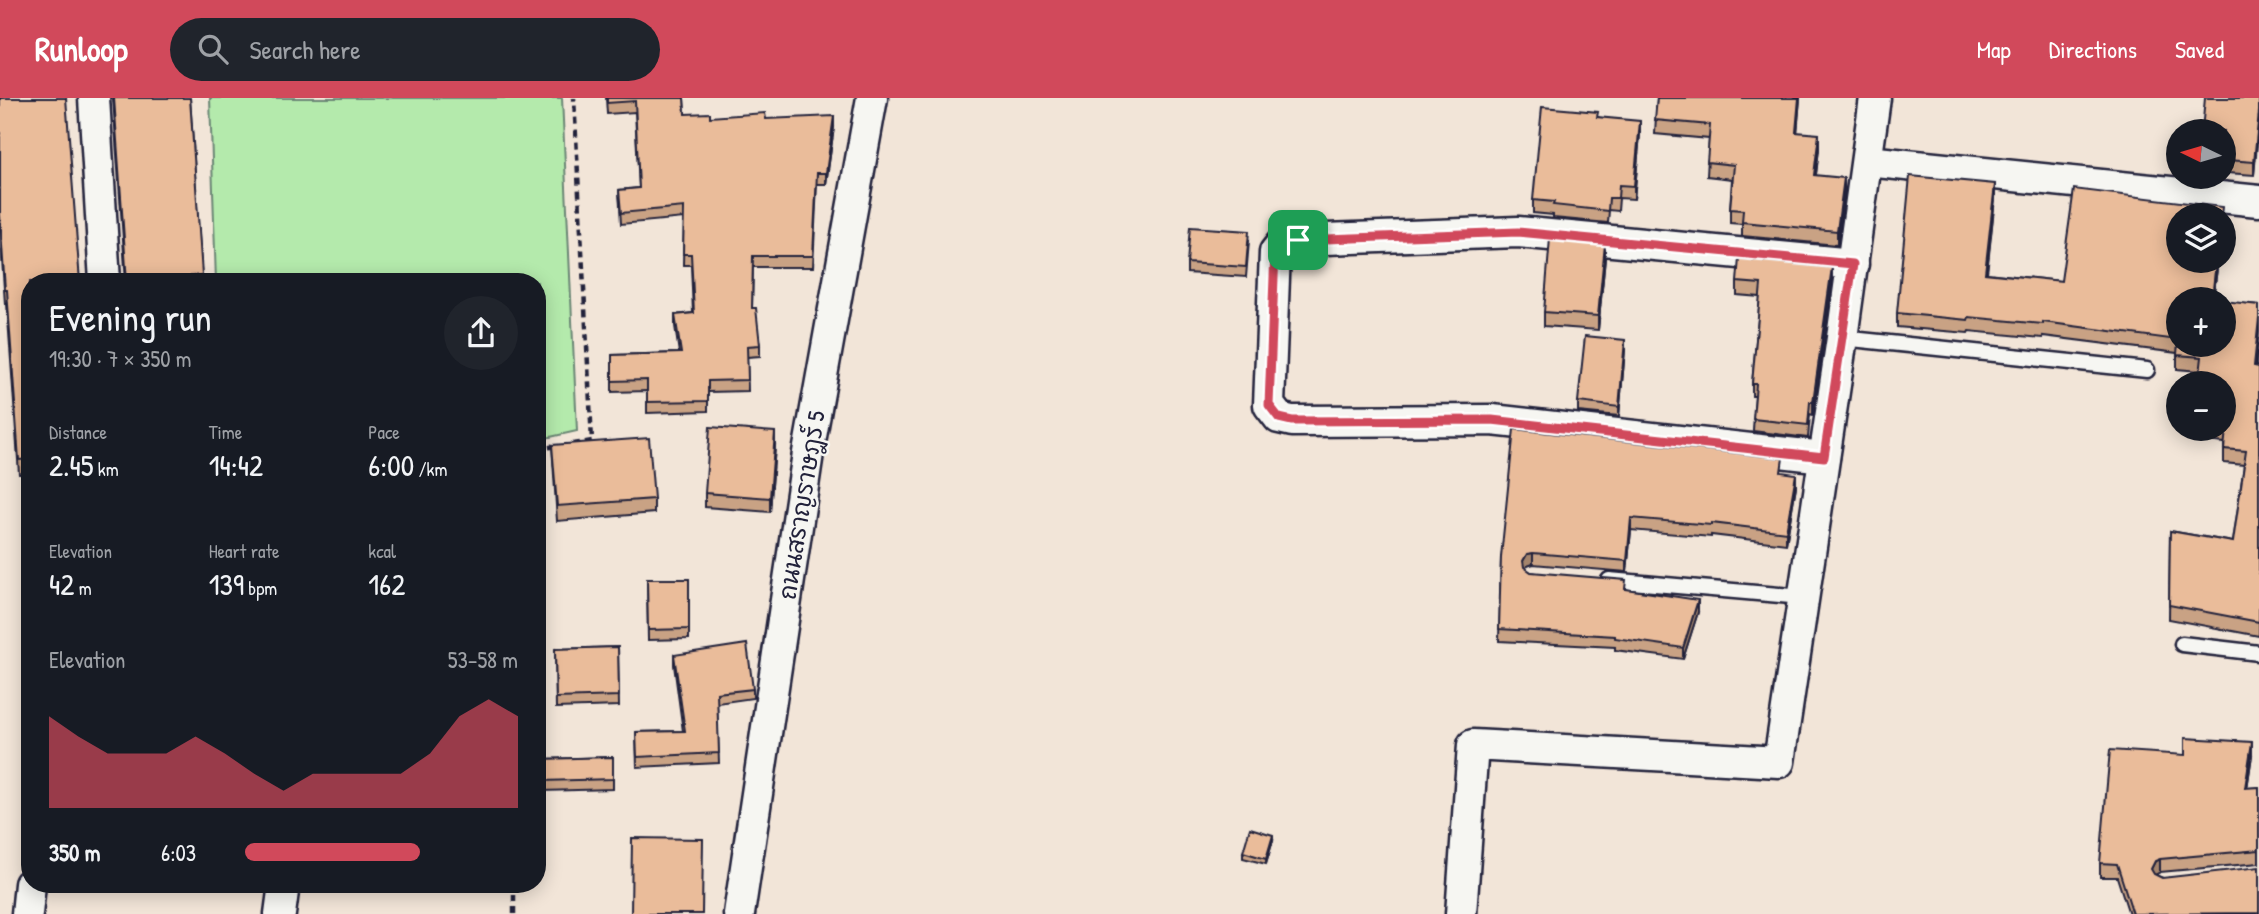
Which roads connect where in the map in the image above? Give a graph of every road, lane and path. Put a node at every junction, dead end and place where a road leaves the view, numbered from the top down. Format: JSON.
{"nodes":[{"id":1,"x":94,"y":98,"type":"edge"},
{"id":2,"x":574,"y":98,"type":"edge"},
{"id":3,"x":873,"y":98,"type":"edge"},
{"id":4,"x":1875,"y":98,"type":"edge"},
{"id":5,"x":1867,"y":161,"type":"junction"},
{"id":6,"x":2259,"y":201,"type":"edge"},
{"id":7,"x":1853,"y":264,"type":"junction"},
{"id":8,"x":104,"y":273,"type":"edge"},
{"id":9,"x":1842,"y":338,"type":"junction"},
{"id":10,"x":2147,"y":370,"type":"dead end"},
{"id":11,"x":546,"y":448,"type":"edge"},
{"id":12,"x":1824,"y":457,"type":"junction"},
{"id":13,"x":1600,"y":579,"type":"edge"},
{"id":14,"x":1803,"y":597,"type":"junction"},
{"id":15,"x":2182,"y":644,"type":"dead end"},
{"id":16,"x":2259,"y":653,"type":"edge"},
{"id":17,"x":29,"y":893,"type":"edge"},
{"id":18,"x":283,"y":893,"type":"edge"},
{"id":19,"x":514,"y":893,"type":"edge"},
{"id":20,"x":27,"y":914,"type":"edge"},
{"id":21,"x":280,"y":914,"type":"edge"},
{"id":22,"x":514,"y":914,"type":"edge"},
{"id":23,"x":739,"y":914,"type":"edge"},
{"id":24,"x":1461,"y":914,"type":"edge"}],
"edges":[{"from":1,"to":8,"type":"street"},
{"from":2,"to":11,"type":"path"},
{"from":3,"to":23,"type":"street","name":"ถนนสราญราษฎร์ 5"},
{"from":4,"to":5,"type":"street"},
{"from":5,"to":6,"type":"street"},
{"from":5,"to":7,"type":"street"},
{"from":7,"to":9,"type":"street"},
{"from":7,"to":12,"type":"street"},
{"from":9,"to":10,"type":"lane"},
{"from":9,"to":12,"type":"street"},
{"from":12,"to":14,"type":"street"},
{"from":13,"to":14,"type":"lane"},
{"from":14,"to":24,"type":"street"},
{"from":15,"to":16,"type":"lane"},
{"from":17,"to":20,"type":"street"},
{"from":18,"to":21,"type":"street"},
{"from":19,"to":22,"type":"path"}]}
